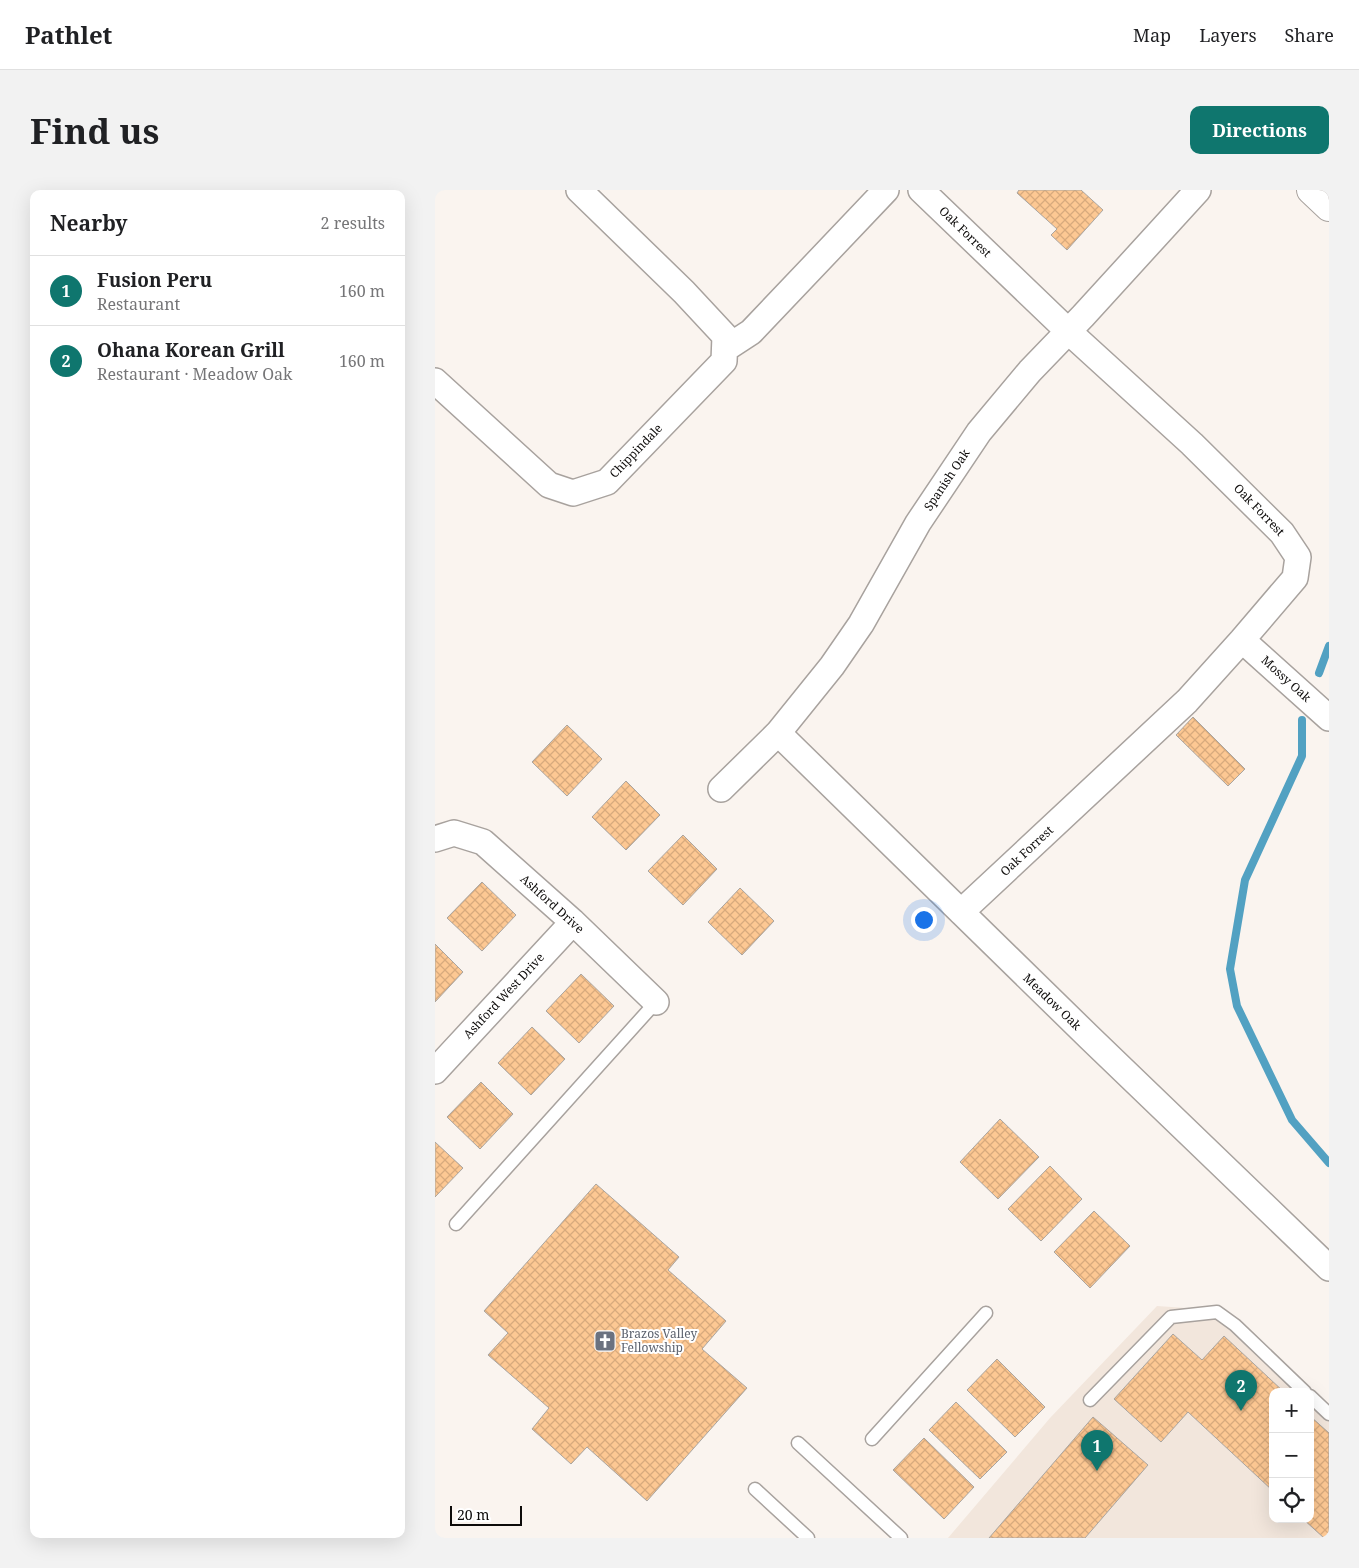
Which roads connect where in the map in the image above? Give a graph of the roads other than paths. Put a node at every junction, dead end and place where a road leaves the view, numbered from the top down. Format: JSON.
{"nodes":[{"id":1,"x":579,"y":190,"type":"edge"},
{"id":2,"x":886,"y":190,"type":"edge"},
{"id":3,"x":921,"y":190,"type":"edge"},
{"id":4,"x":1198,"y":190,"type":"edge"},
{"id":5,"x":1311,"y":190,"type":"edge"},
{"id":6,"x":1329,"y":207,"type":"edge"},
{"id":7,"x":1068,"y":331,"type":"junction"},
{"id":8,"x":725,"y":349,"type":"junction"},
{"id":9,"x":435,"y":381,"type":"edge"},
{"id":10,"x":1242,"y":640,"type":"junction"},
{"id":11,"x":1329,"y":718,"type":"edge"},
{"id":12,"x":778,"y":733,"type":"junction"},
{"id":13,"x":721,"y":789,"type":"dead end"},
{"id":14,"x":435,"y":839,"type":"edge"},
{"id":15,"x":961,"y":912,"type":"junction"},
{"id":16,"x":573,"y":922,"type":"junction"},
{"id":17,"x":656,"y":1002,"type":"joint"},
{"id":18,"x":435,"y":1071,"type":"edge"},
{"id":19,"x":456,"y":1224,"type":"dead end"},
{"id":20,"x":1329,"y":1268,"type":"edge"},
{"id":21,"x":986,"y":1313,"type":"dead end"},
{"id":22,"x":1301,"y":1388,"type":"edge"},
{"id":23,"x":1090,"y":1400,"type":"dead end"},
{"id":24,"x":1314,"y":1400,"type":"edge"},
{"id":25,"x":1329,"y":1414,"type":"edge"},
{"id":26,"x":872,"y":1439,"type":"dead end"},
{"id":27,"x":798,"y":1443,"type":"dead end"},
{"id":28,"x":755,"y":1489,"type":"dead end"},
{"id":29,"x":808,"y":1538,"type":"edge"},
{"id":30,"x":901,"y":1538,"type":"edge"}],
"edges":[{"from":1,"to":8,"type":"street"},
{"from":2,"to":8,"type":"street"},
{"from":3,"to":7,"type":"street","name":"Oak Forrest"},
{"from":4,"to":7,"type":"street","name":"Spanish Oak"},
{"from":5,"to":6,"type":"street"},
{"from":7,"to":10,"type":"street","name":"Oak Forrest"},
{"from":7,"to":12,"type":"street","name":"Spanish Oak"},
{"from":8,"to":9,"type":"street","name":"Chippindale"},
{"from":10,"to":11,"type":"street","name":"Mossy Oak"},
{"from":10,"to":15,"type":"street","name":"Oak Forrest"},
{"from":12,"to":13,"type":"street","name":"Spanish Oak"},
{"from":12,"to":15,"type":"street","name":"Meadow Oak"},
{"from":14,"to":16,"type":"street","name":"Ashford Drive"},
{"from":15,"to":20,"type":"street","name":"Meadow Oak"},
{"from":16,"to":17,"type":"street","name":"Ashford Drive"},
{"from":16,"to":18,"type":"street","name":"Ashford West Drive"},
{"from":17,"to":19,"type":"lane"},
{"from":21,"to":26,"type":"lane"},
{"from":22,"to":23,"type":"lane"},
{"from":24,"to":25,"type":"lane"},
{"from":27,"to":30,"type":"lane"},
{"from":28,"to":29,"type":"lane"}]}
